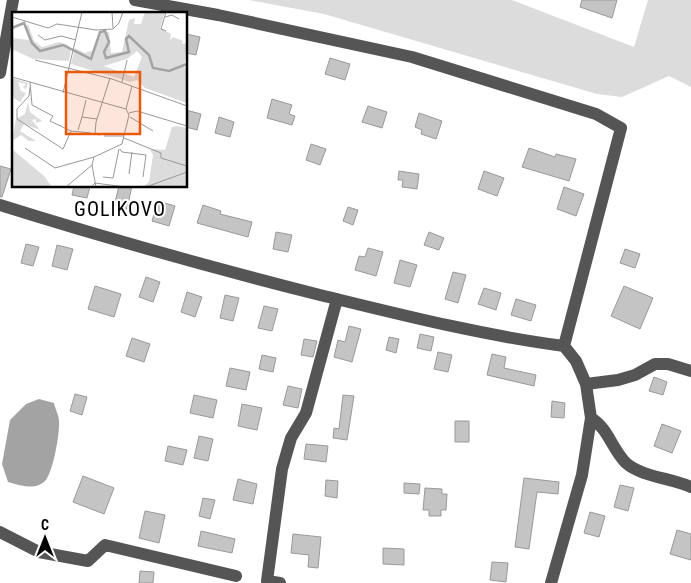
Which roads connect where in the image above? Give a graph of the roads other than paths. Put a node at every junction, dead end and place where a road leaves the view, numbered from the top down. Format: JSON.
{"nodes":[{"id":1,"x":12,"y":0,"type":"edge"},
{"id":2,"x":135,"y":0,"type":"edge"},
{"id":3,"x":0,"y":73,"type":"edge"},
{"id":4,"x":0,"y":205,"type":"edge"},
{"id":5,"x":338,"y":299,"type":"junction"},
{"id":6,"x":564,"y":346,"type":"junction"},
{"id":7,"x":691,"y":371,"type":"edge"},
{"id":8,"x":586,"y":384,"type":"junction"},
{"id":9,"x":591,"y":418,"type":"junction"},
{"id":10,"x":691,"y":487,"type":"edge"},
{"id":11,"x":0,"y":532,"type":"edge"},
{"id":12,"x":236,"y":576,"type":"dead end"},
{"id":13,"x":280,"y":583,"type":"edge"},
{"id":14,"x":551,"y":583,"type":"edge"}],
"edges":[{"from":1,"to":3,"type":"street"},
{"from":2,"to":6,"type":"street"},
{"from":4,"to":5,"type":"street"},
{"from":5,"to":6,"type":"street"},
{"from":5,"to":13,"type":"street"},
{"from":6,"to":8,"type":"street"},
{"from":7,"to":8,"type":"street"},
{"from":8,"to":9,"type":"street"},
{"from":9,"to":10,"type":"street"},
{"from":9,"to":14,"type":"street"},
{"from":11,"to":12,"type":"street"}]}
